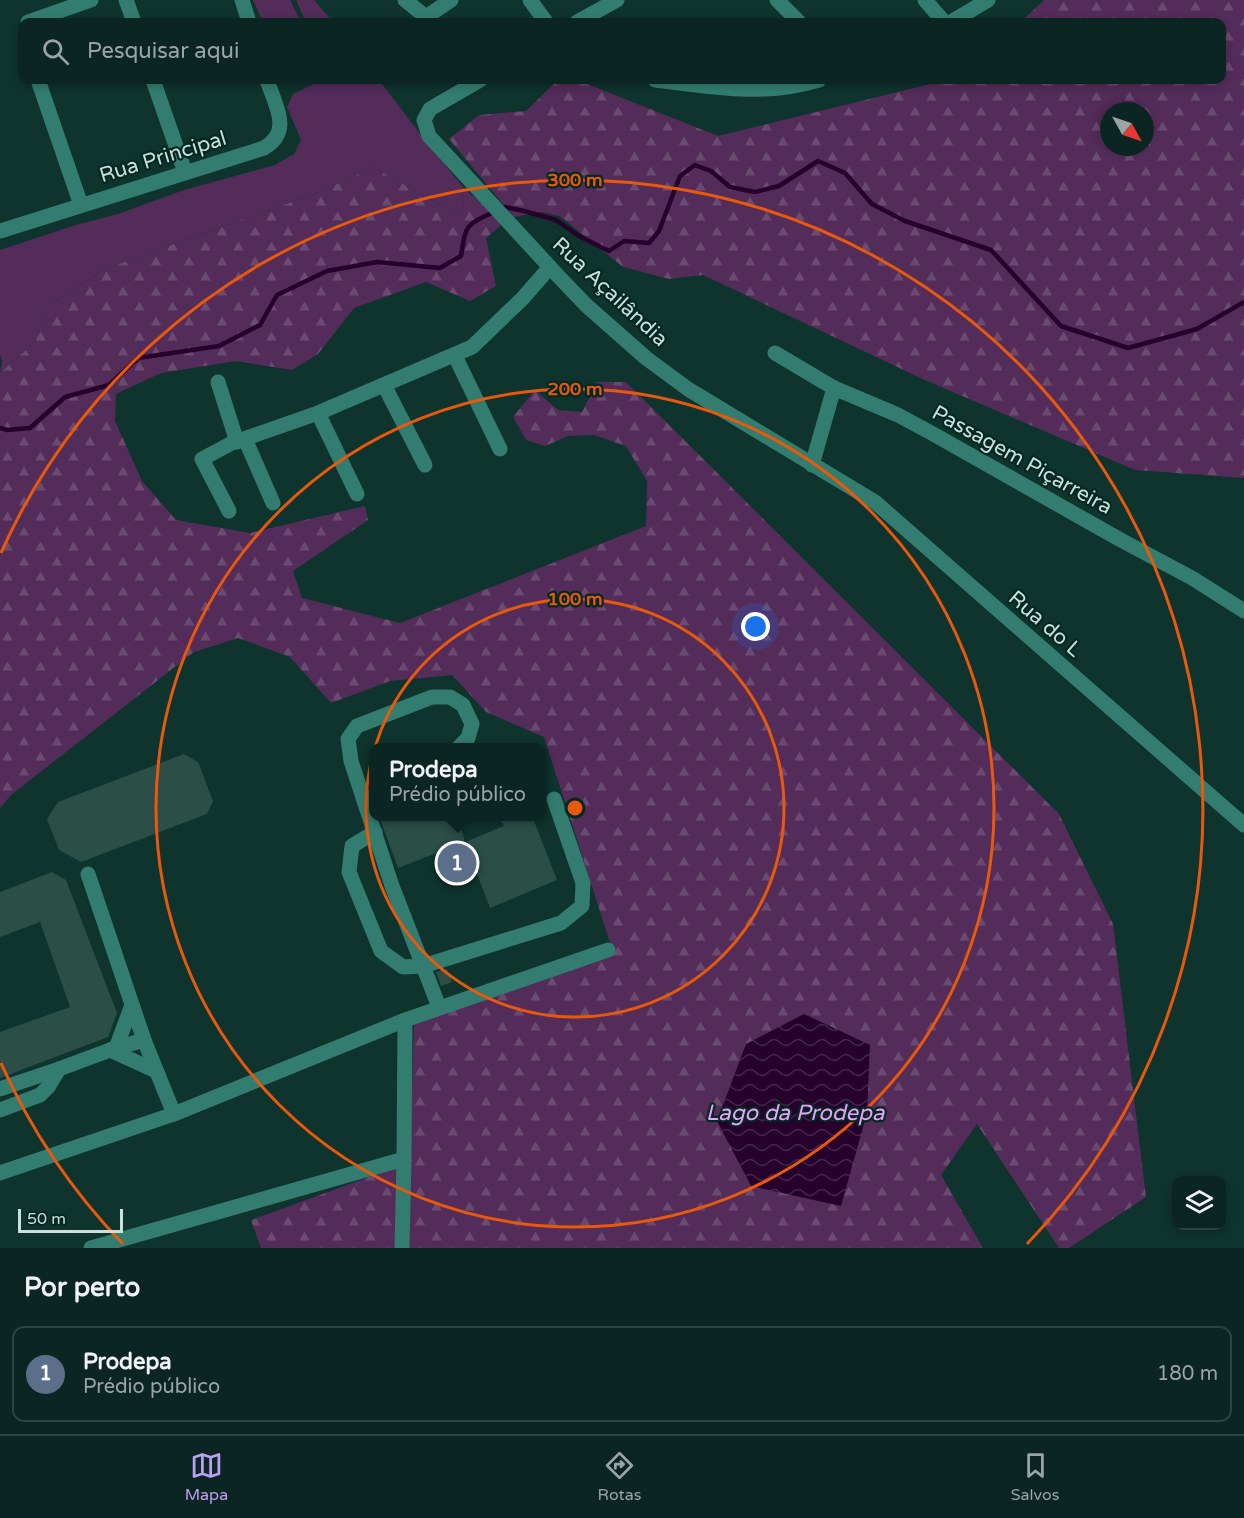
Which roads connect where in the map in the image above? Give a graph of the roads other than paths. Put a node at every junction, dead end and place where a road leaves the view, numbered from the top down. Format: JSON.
{"nodes":[{"id":1,"x":91,"y":0,"type":"edge"},
{"id":2,"x":126,"y":0,"type":"edge"},
{"id":3,"x":242,"y":0,"type":"edge"},
{"id":4,"x":405,"y":0,"type":"edge"},
{"id":5,"x":451,"y":0,"type":"edge"},
{"id":6,"x":531,"y":0,"type":"edge"},
{"id":7,"x":617,"y":0,"type":"edge"},
{"id":8,"x":777,"y":0,"type":"edge"},
{"id":9,"x":925,"y":0,"type":"edge"},
{"id":10,"x":988,"y":0,"type":"edge"},
{"id":11,"x":39,"y":18,"type":"edge"},
{"id":12,"x":133,"y":18,"type":"edge"},
{"id":13,"x":248,"y":18,"type":"edge"},
{"id":14,"x":543,"y":18,"type":"edge"},
{"id":15,"x":584,"y":18,"type":"edge"},
{"id":16,"x":795,"y":18,"type":"edge"},
{"id":17,"x":941,"y":18,"type":"edge"},
{"id":18,"x":958,"y":18,"type":"edge"},
{"id":19,"x":39,"y":84,"type":"edge"},
{"id":20,"x":154,"y":84,"type":"edge"},
{"id":21,"x":268,"y":84,"type":"edge"},
{"id":22,"x":473,"y":84,"type":"edge"},
{"id":23,"x":680,"y":84,"type":"edge"},
{"id":24,"x":800,"y":84,"type":"edge"},
{"id":25,"x":184,"y":172,"type":"junction"},
{"id":26,"x":81,"y":205,"type":"junction"},
{"id":27,"x":0,"y":231,"type":"edge"},
{"id":28,"x":550,"y":267,"type":"junction"},
{"id":29,"x":775,"y":353,"type":"dead end"},
{"id":30,"x":455,"y":356,"type":"junction"},
{"id":31,"x":218,"y":382,"type":"dead end"},
{"id":32,"x":384,"y":385,"type":"junction"},
{"id":33,"x":834,"y":388,"type":"junction"},
{"id":34,"x":318,"y":413,"type":"junction"},
{"id":35,"x":241,"y":440,"type":"junction"},
{"id":36,"x":500,"y":449,"type":"dead end"},
{"id":37,"x":426,"y":465,"type":"dead end"},
{"id":38,"x":812,"y":465,"type":"junction"},
{"id":39,"x":357,"y":494,"type":"dead end"},
{"id":40,"x":273,"y":503,"type":"dead end"},
{"id":41,"x":229,"y":511,"type":"dead end"},
{"id":42,"x":1244,"y":611,"type":"edge"},
{"id":43,"x":462,"y":743,"type":"edge"},
{"id":44,"x":366,"y":785,"type":"edge"},
{"id":45,"x":554,"y":799,"type":"dead end"},
{"id":46,"x":369,"y":801,"type":"edge"},
{"id":47,"x":373,"y":821,"type":"edge"},
{"id":48,"x":1244,"y":825,"type":"edge"},
{"id":49,"x":375,"y":832,"type":"junction"},
{"id":50,"x":88,"y":874,"type":"dead end"},
{"id":51,"x":608,"y":950,"type":"dead end"},
{"id":52,"x":423,"y":966,"type":"junction"},
{"id":53,"x":132,"y":1005,"type":"junction"},
{"id":54,"x":439,"y":1007,"type":"junction"},
{"id":55,"x":405,"y":1020,"type":"junction"},
{"id":56,"x":144,"y":1040,"type":"junction"},
{"id":57,"x":113,"y":1049,"type":"junction"},
{"id":58,"x":59,"y":1069,"type":"junction"},
{"id":59,"x":156,"y":1071,"type":"junction"},
{"id":60,"x":0,"y":1089,"type":"edge"},
{"id":61,"x":0,"y":1110,"type":"edge"},
{"id":62,"x":174,"y":1114,"type":"junction"},
{"id":63,"x":404,"y":1160,"type":"junction"},
{"id":64,"x":0,"y":1173,"type":"edge"},
{"id":65,"x":91,"y":1248,"type":"edge"},
{"id":66,"x":402,"y":1248,"type":"edge"}],
"edges":[{"from":1,"to":11,"type":"street"},
{"from":2,"to":12,"type":"street"},
{"from":3,"to":13,"type":"street"},
{"from":4,"to":5,"type":"street"},
{"from":6,"to":14,"type":"street"},
{"from":7,"to":15,"type":"street"},
{"from":8,"to":16,"type":"street"},
{"from":9,"to":17,"type":"street"},
{"from":10,"to":18,"type":"street"},
{"from":19,"to":26,"type":"street"},
{"from":20,"to":25,"type":"street"},
{"from":21,"to":25,"type":"street","name":"Rua Principal"},
{"from":22,"to":28,"type":"street","name":"Rua Açailândia"},
{"from":23,"to":24,"type":"street"},
{"from":25,"to":26,"type":"street","name":"Rua Principal"},
{"from":26,"to":27,"type":"street","name":"Rua Principal"},
{"from":28,"to":30,"type":"street"},
{"from":28,"to":38,"type":"street","name":"Rua Açailândia"},
{"from":29,"to":33,"type":"street","name":"Passagem Piçarreira"},
{"from":30,"to":32,"type":"street"},
{"from":30,"to":36,"type":"street"},
{"from":31,"to":35,"type":"street"},
{"from":32,"to":34,"type":"street"},
{"from":32,"to":37,"type":"street"},
{"from":33,"to":38,"type":"street"},
{"from":33,"to":42,"type":"street","name":"Passagem Piçarreira"},
{"from":34,"to":35,"type":"street"},
{"from":34,"to":39,"type":"street"},
{"from":35,"to":40,"type":"street"},
{"from":35,"to":41,"type":"street"},
{"from":38,"to":48,"type":"street","name":"Rua do L"},
{"from":43,"to":44,"type":"street"},
{"from":44,"to":46,"type":"street"},
{"from":45,"to":52,"type":"street"},
{"from":47,"to":49,"type":"street"},
{"from":49,"to":52,"type":"street"},
{"from":49,"to":52,"type":"street"},
{"from":50,"to":53,"type":"street"},
{"from":51,"to":54,"type":"street"},
{"from":52,"to":54,"type":"street"},
{"from":53,"to":56,"type":"street"},
{"from":53,"to":57,"type":"street"},
{"from":54,"to":55,"type":"street"},
{"from":55,"to":62,"type":"street"},
{"from":55,"to":63,"type":"street"},
{"from":56,"to":57,"type":"street"},
{"from":56,"to":59,"type":"street"},
{"from":57,"to":58,"type":"street"},
{"from":57,"to":59,"type":"street"},
{"from":58,"to":60,"type":"street"},
{"from":58,"to":61,"type":"street"},
{"from":59,"to":62,"type":"street"},
{"from":62,"to":64,"type":"street"},
{"from":63,"to":65,"type":"street"},
{"from":63,"to":66,"type":"street"}]}
